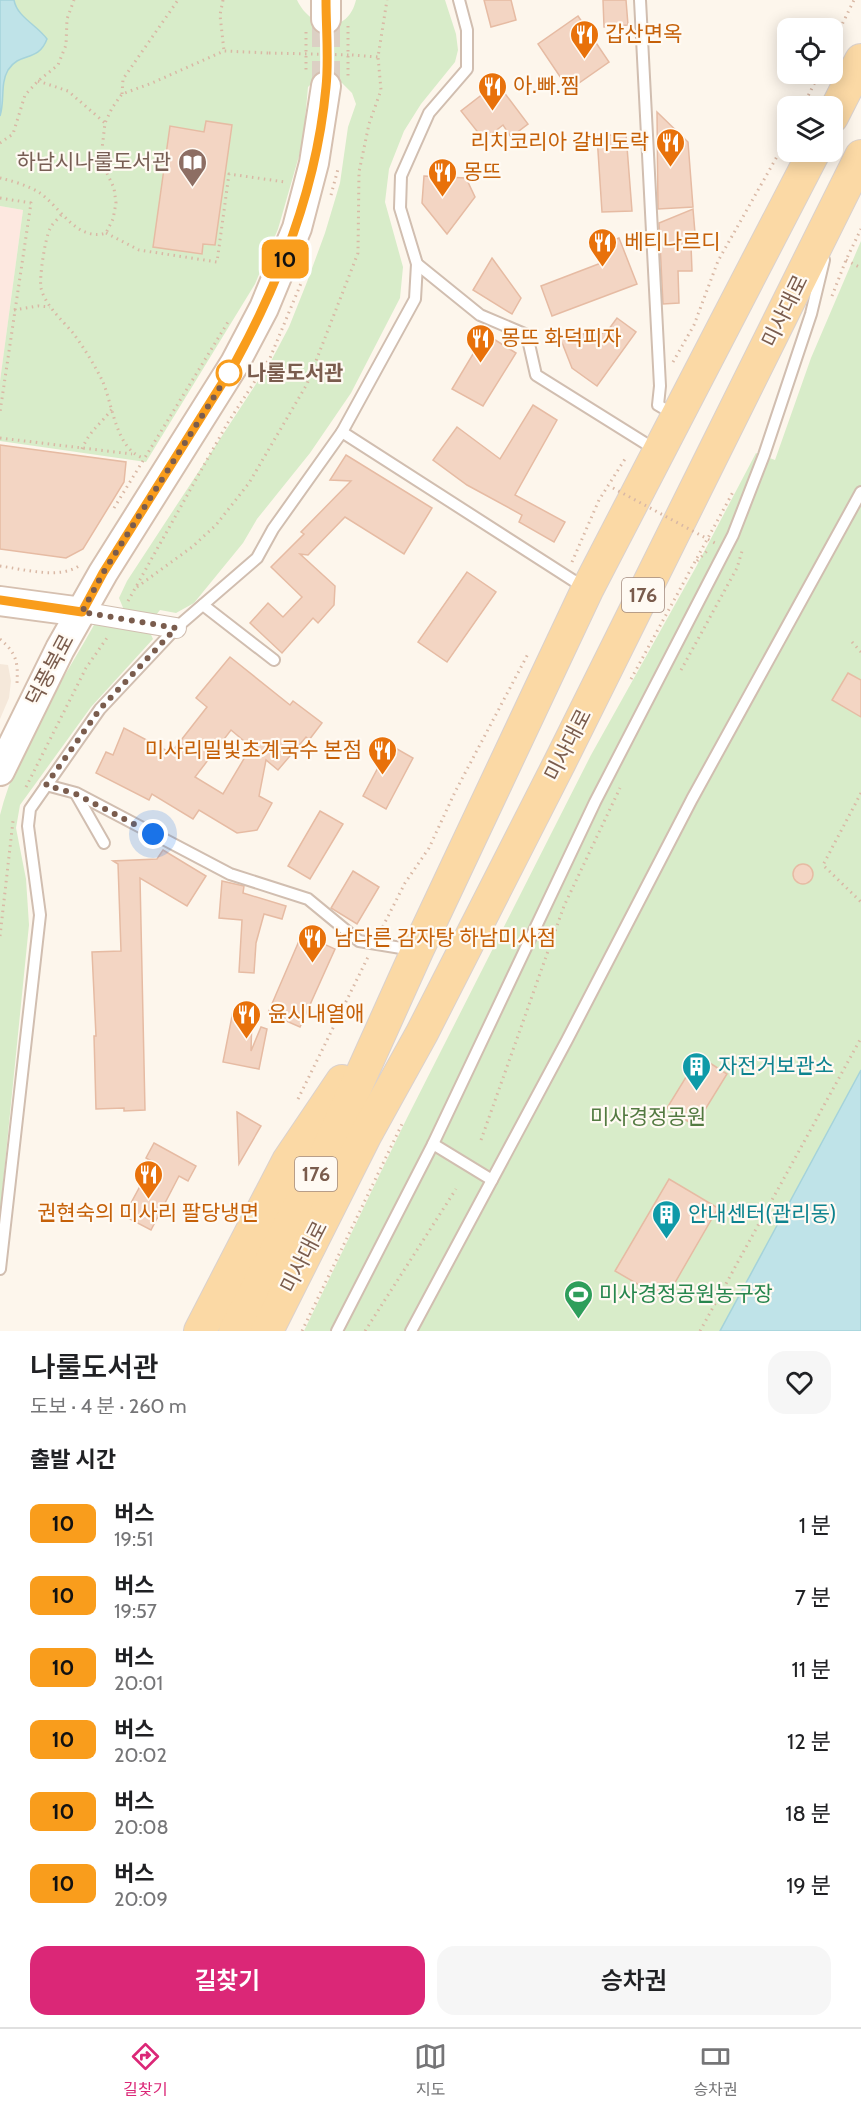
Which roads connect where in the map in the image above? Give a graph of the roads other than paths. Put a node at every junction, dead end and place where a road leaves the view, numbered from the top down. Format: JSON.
{"nodes":[{"id":1,"x":459,"y":0,"type":"edge"},
{"id":2,"x":640,"y":0,"type":"edge"},
{"id":3,"x":861,"y":60,"type":"edge"},
{"id":4,"x":316,"y":83,"type":"tunnel mouth"},
{"id":5,"x":843,"y":96,"type":"edge"},
{"id":6,"x":861,"y":156,"type":"edge"},
{"id":7,"x":809,"y":162,"type":"edge"},
{"id":8,"x":837,"y":204,"type":"junction"},
{"id":9,"x":417,"y":264,"type":"junction"},
{"id":10,"x":676,"y":416,"type":"junction"},
{"id":11,"x":342,"y":432,"type":"junction"},
{"id":12,"x":648,"y":445,"type":"junction"},
{"id":13,"x":861,"y":492,"type":"edge"},
{"id":14,"x":576,"y":583,"type":"junction"},
{"id":15,"x":0,"y":600,"type":"edge"},
{"id":16,"x":203,"y":605,"type":"junction"},
{"id":17,"x":82,"y":612,"type":"junction"},
{"id":18,"x":176,"y":628,"type":"junction"},
{"id":19,"x":274,"y":660,"type":"dead end"},
{"id":20,"x":0,"y":771,"type":"edge"},
{"id":21,"x":46,"y":785,"type":"junction"},
{"id":22,"x":76,"y":794,"type":"junction"},
{"id":23,"x":104,"y":843,"type":"dead end"},
{"id":24,"x":417,"y":951,"type":"junction"},
{"id":25,"x":388,"y":1013,"type":"junction"},
{"id":26,"x":422,"y":1033,"type":"junction"},
{"id":27,"x":433,"y":1144,"type":"junction"},
{"id":28,"x":492,"y":1180,"type":"junction"},
{"id":29,"x":0,"y":1269,"type":"edge"},
{"id":30,"x":200,"y":1331,"type":"edge"},
{"id":31,"x":235,"y":1331,"type":"edge"},
{"id":32,"x":267,"y":1331,"type":"edge"},
{"id":33,"x":288,"y":1331,"type":"edge"},
{"id":34,"x":337,"y":1331,"type":"edge"},
{"id":35,"x":411,"y":1331,"type":"edge"}],
"edges":[{"from":1,"to":9,"type":"lane"},
{"from":2,"to":10,"type":"lane"},
{"from":3,"to":5,"type":"main road"},
{"from":4,"to":17,"type":"street","name":"덕풍북로"},
{"from":6,"to":8,"type":"main road","name":"미사대로","number":"176"},
{"from":7,"to":10,"type":"main road","name":"미사대로","number":"176"},
{"from":8,"to":26,"type":"main road","name":"미사대로","number":"176"},
{"from":8,"to":27,"type":"lane"},
{"from":9,"to":11,"type":"lane"},
{"from":9,"to":12,"type":"lane"},
{"from":10,"to":12,"type":"main road","name":"미사대로","number":"176"},
{"from":11,"to":14,"type":"lane"},
{"from":11,"to":16,"type":"lane"},
{"from":12,"to":14,"type":"main road","name":"미사대로","number":"176"},
{"from":13,"to":28,"type":"lane"},
{"from":14,"to":24,"type":"main road","name":"미사대로","number":"176"},
{"from":15,"to":17,"type":"street"},
{"from":16,"to":18,"type":"lane"},
{"from":16,"to":19,"type":"lane"},
{"from":17,"to":18,"type":"street"},
{"from":17,"to":20,"type":"street","name":"덕풍북로"},
{"from":18,"to":21,"type":"lane"},
{"from":21,"to":22,"type":"lane"},
{"from":21,"to":29,"type":"lane"},
{"from":22,"to":23,"type":"lane"},
{"from":22,"to":24,"type":"lane"},
{"from":24,"to":25,"type":"main road","name":"미사대로","number":"176"},
{"from":25,"to":30,"type":"main road"},
{"from":25,"to":31,"type":"main road","name":"미사대로","number":"176"},
{"from":26,"to":32,"type":"main road","name":"미사대로","number":"176"},
{"from":26,"to":33,"type":"main road"},
{"from":27,"to":28,"type":"lane"},
{"from":27,"to":34,"type":"lane"},
{"from":28,"to":35,"type":"lane"}]}
